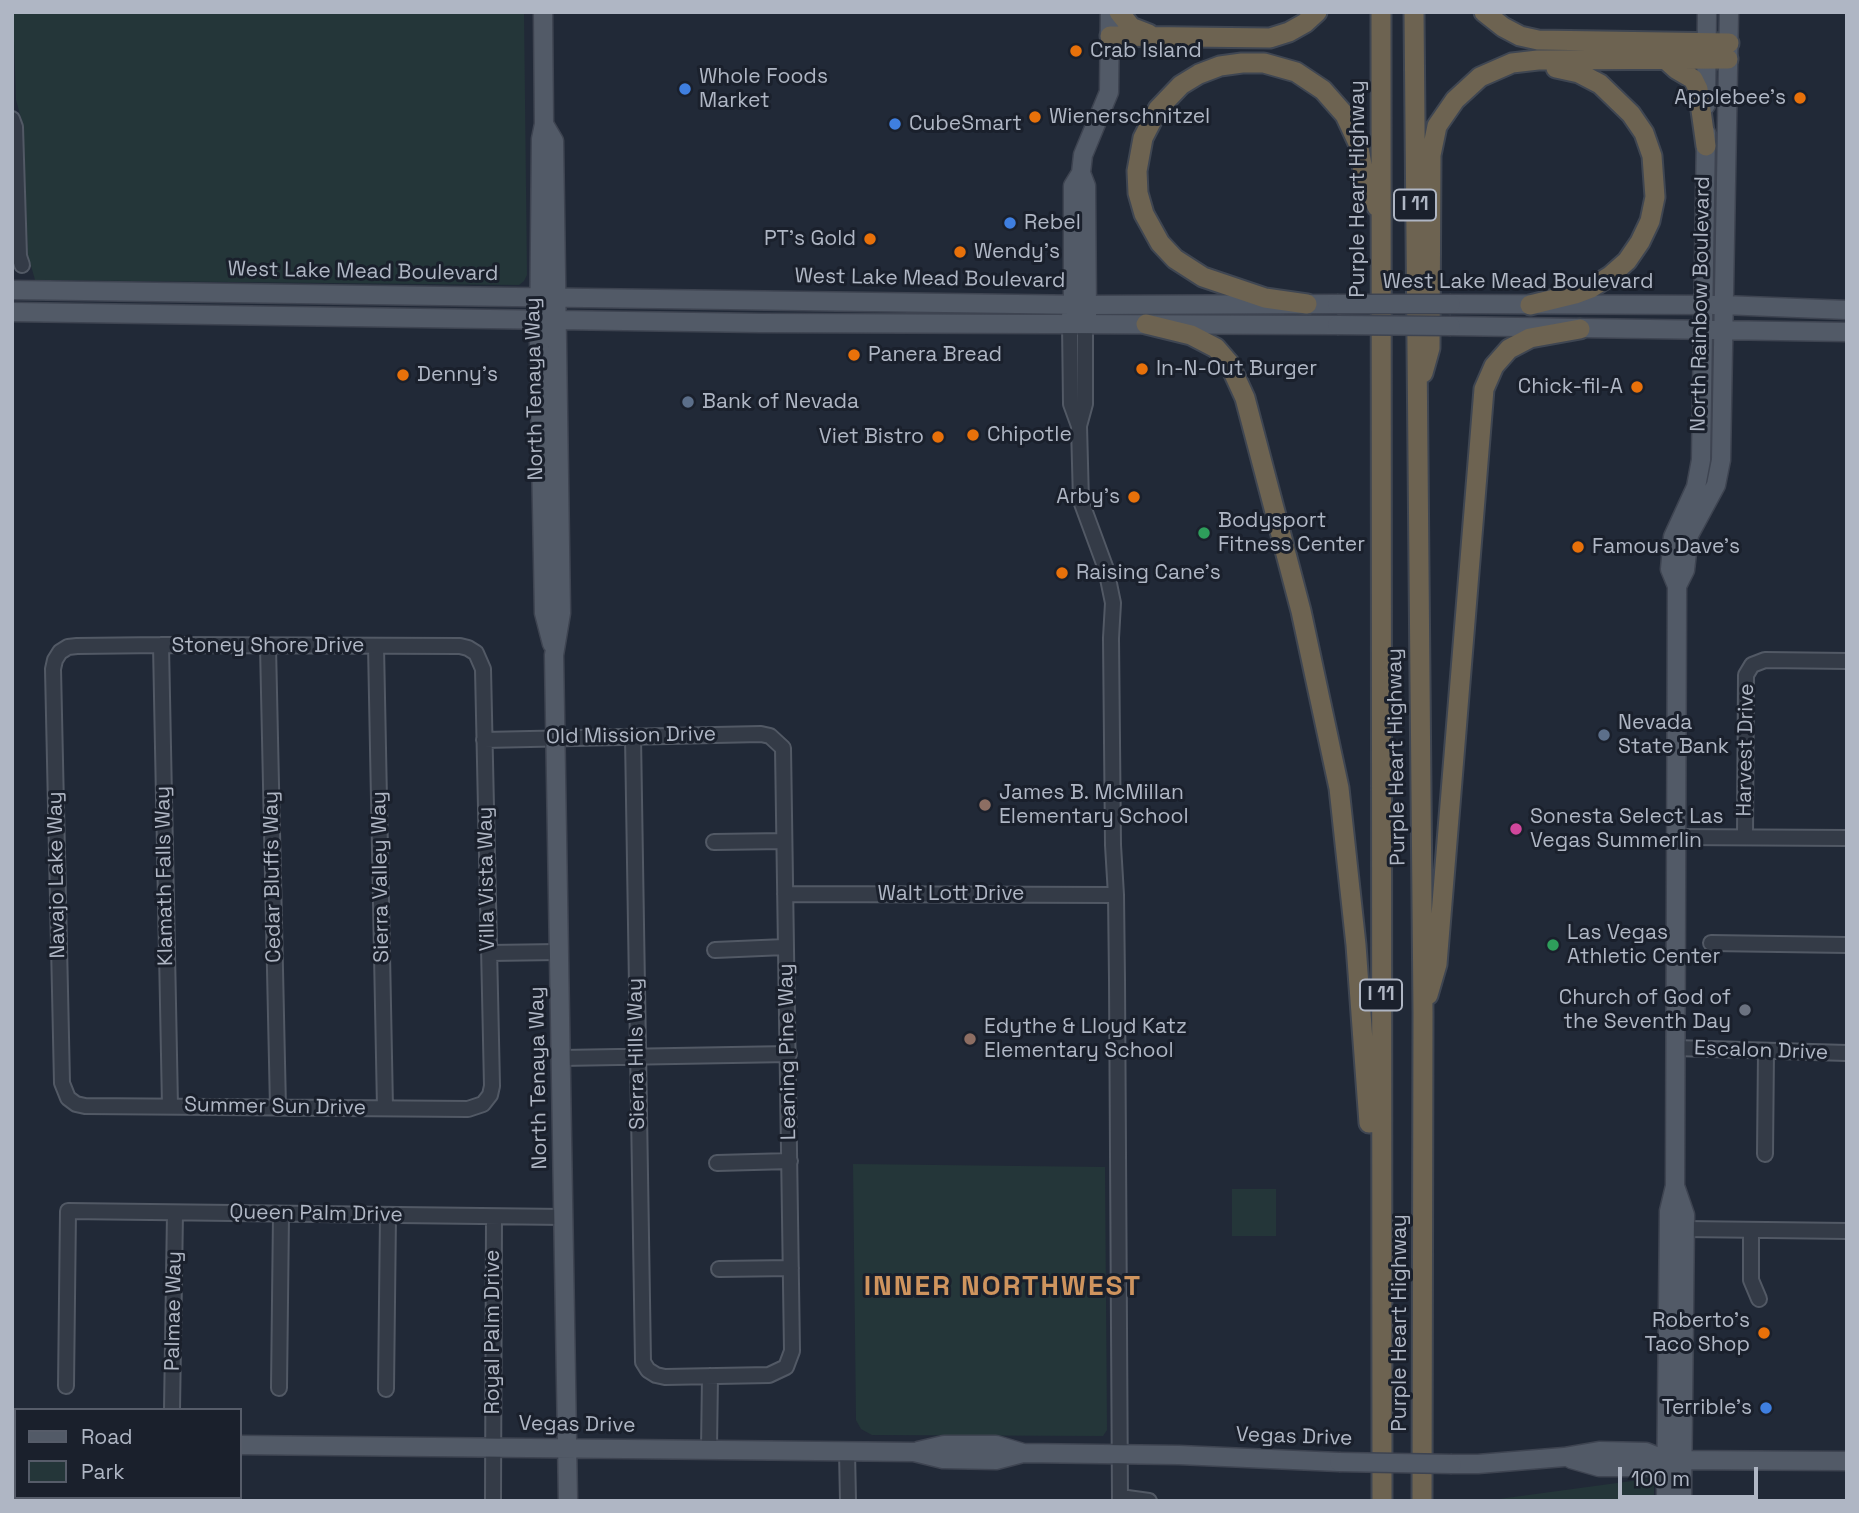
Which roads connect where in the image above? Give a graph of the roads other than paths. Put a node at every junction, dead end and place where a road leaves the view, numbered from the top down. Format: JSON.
{"nodes":[{"id":1,"x":543,"y":12,"type":"edge"},
{"id":2,"x":1110,"y":12,"type":"edge"},
{"id":3,"x":1119,"y":12,"type":"edge"},
{"id":4,"x":1317,"y":12,"type":"edge"},
{"id":5,"x":1381,"y":12,"type":"edge"},
{"id":6,"x":1415,"y":12,"type":"edge"},
{"id":7,"x":1484,"y":12,"type":"edge"},
{"id":8,"x":1707,"y":12,"type":"edge"},
{"id":9,"x":1729,"y":12,"type":"edge"},
{"id":10,"x":1110,"y":36,"type":"junction"},
{"id":11,"x":1153,"y":36,"type":"junction"},
{"id":12,"x":1706,"y":50,"type":"junction"},
{"id":13,"x":1728,"y":51,"type":"junction"},
{"id":14,"x":1665,"y":59,"type":"junction"},
{"id":15,"x":12,"y":119,"type":"edge"},
{"id":16,"x":1433,"y":144,"type":"junction"},
{"id":17,"x":1706,"y":146,"type":"junction"},
{"id":18,"x":1382,"y":219,"type":"junction"},
{"id":19,"x":22,"y":265,"type":"dead end"},
{"id":20,"x":134,"y":292,"type":"junction"},
{"id":21,"x":15,"y":295,"type":"edge"},
{"id":22,"x":319,"y":295,"type":"junction"},
{"id":23,"x":548,"y":297,"type":"junction"},
{"id":24,"x":761,"y":300,"type":"junction"},
{"id":25,"x":826,"y":301,"type":"junction"},
{"id":26,"x":894,"y":302,"type":"junction"},
{"id":27,"x":976,"y":303,"type":"junction"},
{"id":28,"x":1081,"y":304,"type":"junction"},
{"id":29,"x":1307,"y":304,"type":"junction"},
{"id":30,"x":1530,"y":304,"type":"junction"},
{"id":31,"x":1703,"y":304,"type":"junction"},
{"id":32,"x":1723,"y":305,"type":"junction"},
{"id":33,"x":1847,"y":310,"type":"edge"},
{"id":34,"x":12,"y":312,"type":"edge"},
{"id":35,"x":39,"y":312,"type":"junction"},
{"id":36,"x":319,"y":315,"type":"junction"},
{"id":37,"x":548,"y":320,"type":"junction"},
{"id":38,"x":667,"y":321,"type":"junction"},
{"id":39,"x":761,"y":323,"type":"junction"},
{"id":40,"x":824,"y":323,"type":"junction"},
{"id":41,"x":896,"y":323,"type":"junction"},
{"id":42,"x":1077,"y":324,"type":"junction"},
{"id":43,"x":1146,"y":324,"type":"junction"},
{"id":44,"x":1580,"y":329,"type":"junction"},
{"id":45,"x":1702,"y":329,"type":"junction"},
{"id":46,"x":1722,"y":330,"type":"junction"},
{"id":47,"x":1847,"y":332,"type":"edge"},
{"id":48,"x":1416,"y":398,"type":"junction"},
{"id":49,"x":542,"y":507,"type":"junction"},
{"id":50,"x":560,"y":562,"type":"junction"},
{"id":51,"x":543,"y":576,"type":"junction"},
{"id":52,"x":1677,"y":586,"type":"junction"},
{"id":53,"x":561,"y":613,"type":"junction"},
{"id":54,"x":161,"y":645,"type":"junction"},
{"id":55,"x":268,"y":646,"type":"junction"},
{"id":56,"x":376,"y":646,"type":"junction"},
{"id":57,"x":60,"y":652,"type":"joint"},
{"id":58,"x":476,"y":653,"type":"joint"},
{"id":59,"x":554,"y":655,"type":"junction"},
{"id":60,"x":1847,"y":661,"type":"edge"},
{"id":61,"x":633,"y":737,"type":"junction"},
{"id":62,"x":555,"y":738,"type":"junction"},
{"id":63,"x":775,"y":739,"type":"joint"},
{"id":64,"x":484,"y":740,"type":"junction"},
{"id":65,"x":1745,"y":836,"type":"junction"},
{"id":66,"x":1675,"y":837,"type":"junction"},
{"id":67,"x":1847,"y":838,"type":"edge"},
{"id":68,"x":784,"y":841,"type":"junction"},
{"id":69,"x":714,"y":842,"type":"dead end"},
{"id":70,"x":785,"y":894,"type":"junction"},
{"id":71,"x":1116,"y":895,"type":"junction"},
{"id":72,"x":1712,"y":943,"type":"dead end"},
{"id":73,"x":1847,"y":945,"type":"edge"},
{"id":74,"x":785,"y":947,"type":"junction"},
{"id":75,"x":715,"y":950,"type":"dead end"},
{"id":76,"x":559,"y":952,"type":"junction"},
{"id":77,"x":489,"y":953,"type":"junction"},
{"id":78,"x":1423,"y":1012,"type":"junction"},
{"id":79,"x":1675,"y":1048,"type":"junction"},
{"id":80,"x":1766,"y":1052,"type":"junction"},
{"id":81,"x":1847,"y":1053,"type":"edge"},
{"id":82,"x":789,"y":1054,"type":"junction"},
{"id":83,"x":637,"y":1057,"type":"junction"},
{"id":84,"x":561,"y":1058,"type":"junction"},
{"id":85,"x":68,"y":1098,"type":"joint"},
{"id":86,"x":483,"y":1104,"type":"joint"},
{"id":87,"x":170,"y":1106,"type":"junction"},
{"id":88,"x":278,"y":1108,"type":"junction"},
{"id":89,"x":385,"y":1108,"type":"junction"},
{"id":90,"x":1765,"y":1154,"type":"dead end"},
{"id":91,"x":790,"y":1161,"type":"junction"},
{"id":92,"x":718,"y":1163,"type":"dead end"},
{"id":93,"x":1675,"y":1186,"type":"junction"},
{"id":94,"x":175,"y":1213,"type":"junction"},
{"id":95,"x":281,"y":1214,"type":"junction"},
{"id":96,"x":388,"y":1215,"type":"junction"},
{"id":97,"x":494,"y":1216,"type":"junction"},
{"id":98,"x":564,"y":1217,"type":"junction"},
{"id":99,"x":1685,"y":1229,"type":"junction"},
{"id":100,"x":1751,"y":1230,"type":"junction"},
{"id":101,"x":1847,"y":1231,"type":"edge"},
{"id":102,"x":791,"y":1268,"type":"junction"},
{"id":103,"x":719,"y":1269,"type":"dead end"},
{"id":104,"x":1759,"y":1299,"type":"dead end"},
{"id":105,"x":1381,"y":1372,"type":"junction"},
{"id":106,"x":710,"y":1376,"type":"junction"},
{"id":107,"x":66,"y":1386,"type":"dead end"},
{"id":108,"x":279,"y":1388,"type":"dead end"},
{"id":109,"x":386,"y":1389,"type":"dead end"},
{"id":110,"x":173,"y":1408,"type":"edge"},
{"id":111,"x":242,"y":1445,"type":"edge"},
{"id":112,"x":492,"y":1447,"type":"junction"},
{"id":113,"x":567,"y":1448,"type":"junction"},
{"id":114,"x":709,"y":1450,"type":"junction"},
{"id":115,"x":847,"y":1451,"type":"junction"},
{"id":116,"x":1120,"y":1454,"type":"junction"},
{"id":117,"x":1675,"y":1460,"type":"junction"},
{"id":118,"x":1847,"y":1461,"type":"edge"},
{"id":119,"x":1120,"y":1499,"type":"edge"},
{"id":120,"x":493,"y":1501,"type":"edge"},
{"id":121,"x":568,"y":1501,"type":"edge"},
{"id":122,"x":848,"y":1501,"type":"edge"},
{"id":123,"x":1149,"y":1501,"type":"edge"},
{"id":124,"x":1382,"y":1501,"type":"edge"},
{"id":125,"x":1422,"y":1501,"type":"edge"},
{"id":126,"x":1666,"y":1501,"type":"edge"},
{"id":127,"x":1682,"y":1501,"type":"edge"}],
"edges":[{"from":1,"to":23,"type":"main road","name":"North Tenaya Way"},
{"from":2,"to":10,"type":"main road"},
{"from":3,"to":11,"type":"highway"},
{"from":4,"to":11,"type":"highway"},
{"from":5,"to":18,"type":"highway","name":"Purple Heart Highway","number":"I 11"},
{"from":6,"to":48,"type":"highway","name":"Purple Heart Highway","number":"I 11"},
{"from":7,"to":12,"type":"highway"},
{"from":8,"to":12,"type":"main road","name":"North Rainbow Boulevard"},
{"from":9,"to":13,"type":"main road","name":"North Rainbow Boulevard"},
{"from":10,"to":11,"type":"highway"},
{"from":10,"to":28,"type":"main road"},
{"from":12,"to":13,"type":"highway"},
{"from":12,"to":14,"type":"highway"},
{"from":12,"to":17,"type":"main road","name":"North Rainbow Boulevard"},
{"from":13,"to":32,"type":"main road","name":"North Rainbow Boulevard"},
{"from":14,"to":16,"type":"highway"},
{"from":14,"to":17,"type":"highway"},
{"from":15,"to":19,"type":"street"},
{"from":16,"to":30,"type":"highway"},
{"from":16,"to":48,"type":"highway"},
{"from":17,"to":31,"type":"main road","name":"North Rainbow Boulevard"},
{"from":18,"to":29,"type":"highway"},
{"from":18,"to":105,"type":"highway","name":"Purple Heart Highway","number":"I 11"},
{"from":20,"to":21,"type":"main road","name":"West Lake Mead Boulevard"},
{"from":20,"to":22,"type":"main road","name":"West Lake Mead Boulevard"},
{"from":20,"to":35,"type":"main road"},
{"from":22,"to":23,"type":"main road","name":"West Lake Mead Boulevard"},
{"from":22,"to":36,"type":"main road"},
{"from":23,"to":24,"type":"main road","name":"West Lake Mead Boulevard"},
{"from":23,"to":37,"type":"main road","name":"North Tenaya Way"},
{"from":24,"to":25,"type":"main road","name":"West Lake Mead Boulevard"},
{"from":24,"to":38,"type":"main road"},
{"from":25,"to":26,"type":"main road","name":"West Lake Mead Boulevard"},
{"from":25,"to":39,"type":"main road"},
{"from":26,"to":27,"type":"main road","name":"West Lake Mead Boulevard"},
{"from":26,"to":40,"type":"main road"},
{"from":27,"to":28,"type":"main road","name":"West Lake Mead Boulevard"},
{"from":27,"to":41,"type":"main road"},
{"from":28,"to":29,"type":"main road","name":"West Lake Mead Boulevard"},
{"from":28,"to":42,"type":"main road"},
{"from":29,"to":30,"type":"main road","name":"West Lake Mead Boulevard","bridge":true},
{"from":30,"to":31,"type":"main road","name":"West Lake Mead Boulevard"},
{"from":31,"to":32,"type":"main road","name":"West Lake Mead Boulevard"},
{"from":31,"to":45,"type":"main road","name":"North Rainbow Boulevard"},
{"from":32,"to":33,"type":"main road","name":"West Lake Mead Boulevard"},
{"from":32,"to":46,"type":"main road","name":"North Rainbow Boulevard"},
{"from":34,"to":35,"type":"main road","name":"West Lake Mead Boulevard"},
{"from":35,"to":36,"type":"main road","name":"West Lake Mead Boulevard"},
{"from":36,"to":37,"type":"main road","name":"West Lake Mead Boulevard"},
{"from":37,"to":38,"type":"main road","name":"West Lake Mead Boulevard"},
{"from":37,"to":49,"type":"main road","name":"North Tenaya Way"},
{"from":37,"to":50,"type":"main road","name":"North Tenaya Way"},
{"from":38,"to":39,"type":"main road","name":"West Lake Mead Boulevard"},
{"from":39,"to":40,"type":"main road","name":"West Lake Mead Boulevard"},
{"from":40,"to":41,"type":"main road","name":"West Lake Mead Boulevard"},
{"from":41,"to":42,"type":"main road","name":"West Lake Mead Boulevard"},
{"from":42,"to":43,"type":"main road","name":"West Lake Mead Boulevard"},
{"from":42,"to":71,"type":"street"},
{"from":43,"to":44,"type":"main road","name":"West Lake Mead Boulevard","bridge":true},
{"from":43,"to":105,"type":"highway"},
{"from":44,"to":45,"type":"main road","name":"West Lake Mead Boulevard"},
{"from":44,"to":78,"type":"highway"},
{"from":45,"to":46,"type":"main road","name":"West Lake Mead Boulevard"},
{"from":45,"to":52,"type":"main road","name":"North Rainbow Boulevard"},
{"from":46,"to":47,"type":"main road","name":"West Lake Mead Boulevard"},
{"from":46,"to":52,"type":"main road","name":"North Rainbow Boulevard"},
{"from":48,"to":78,"type":"highway","name":"Purple Heart Highway","number":"I 11"},
{"from":49,"to":50,"type":"main road"},
{"from":49,"to":51,"type":"main road","name":"North Tenaya Way"},
{"from":50,"to":53,"type":"main road","name":"North Tenaya Way"},
{"from":51,"to":53,"type":"main road"},
{"from":51,"to":59,"type":"main road","name":"North Tenaya Way"},
{"from":52,"to":66,"type":"main road","name":"North Rainbow Boulevard"},
{"from":53,"to":59,"type":"main road","name":"North Tenaya Way"},
{"from":54,"to":55,"type":"street","name":"Stoney Shore Drive"},
{"from":54,"to":57,"type":"street","name":"Stoney Shore Drive"},
{"from":54,"to":87,"type":"street","name":"Klamath Falls Way"},
{"from":55,"to":56,"type":"street","name":"Stoney Shore Drive"},
{"from":55,"to":88,"type":"street","name":"Cedar Bluffs Way"},
{"from":56,"to":58,"type":"street","name":"Stoney Shore Drive"},
{"from":56,"to":89,"type":"street","name":"Sierra Valley Way"},
{"from":57,"to":85,"type":"street","name":"Navajo Lake Way"},
{"from":58,"to":64,"type":"street","name":"Villa Vista Way"},
{"from":59,"to":62,"type":"main road","name":"North Tenaya Way"},
{"from":60,"to":65,"type":"street","name":"Harvest Drive"},
{"from":61,"to":62,"type":"street","name":"Old Mission Drive"},
{"from":61,"to":63,"type":"street","name":"Old Mission Drive"},
{"from":61,"to":83,"type":"street","name":"Sierra Hills Way"},
{"from":62,"to":64,"type":"street","name":"Old Mission Drive"},
{"from":62,"to":76,"type":"main road","name":"North Tenaya Way"},
{"from":63,"to":68,"type":"street","name":"Leaning Pine Way"},
{"from":64,"to":77,"type":"street","name":"Villa Vista Way"},
{"from":65,"to":66,"type":"street"},
{"from":65,"to":67,"type":"street"},
{"from":66,"to":79,"type":"main road","name":"North Rainbow Boulevard"},
{"from":68,"to":69,"type":"street"},
{"from":68,"to":70,"type":"street","name":"Leaning Pine Way"},
{"from":70,"to":71,"type":"street","name":"Walt Lott Drive"},
{"from":70,"to":74,"type":"street","name":"Leaning Pine Way"},
{"from":71,"to":116,"type":"street"},
{"from":72,"to":73,"type":"street"},
{"from":74,"to":75,"type":"street"},
{"from":74,"to":82,"type":"street","name":"Leaning Pine Way"},
{"from":76,"to":77,"type":"street"},
{"from":76,"to":84,"type":"main road","name":"North Tenaya Way"},
{"from":77,"to":86,"type":"street","name":"Villa Vista Way"},
{"from":78,"to":125,"type":"highway","name":"Purple Heart Highway","number":"I 11"},
{"from":79,"to":80,"type":"street","name":"Escalon Drive"},
{"from":79,"to":93,"type":"main road","name":"North Rainbow Boulevard"},
{"from":80,"to":81,"type":"street","name":"Escalon Drive"},
{"from":80,"to":90,"type":"street"},
{"from":82,"to":83,"type":"street"},
{"from":82,"to":91,"type":"street","name":"Leaning Pine Way"},
{"from":83,"to":84,"type":"street"},
{"from":83,"to":106,"type":"street","name":"Sierra Hills Way"},
{"from":84,"to":98,"type":"main road","name":"North Tenaya Way"},
{"from":85,"to":87,"type":"street","name":"Summer Sun Drive"},
{"from":86,"to":89,"type":"street","name":"Summer Sun Drive"},
{"from":87,"to":88,"type":"street","name":"Summer Sun Drive"},
{"from":88,"to":89,"type":"street","name":"Summer Sun Drive"},
{"from":91,"to":92,"type":"street"},
{"from":91,"to":102,"type":"street","name":"Leaning Pine Way"},
{"from":93,"to":99,"type":"main road","name":"North Rainbow Boulevard"},
{"from":93,"to":117,"type":"main road","name":"North Rainbow Boulevard"},
{"from":94,"to":95,"type":"street","name":"Queen Palm Drive"},
{"from":94,"to":107,"type":"street","name":"Queen Palm Drive"},
{"from":94,"to":110,"type":"street","name":"Palmae Way"},
{"from":95,"to":96,"type":"street","name":"Queen Palm Drive"},
{"from":95,"to":108,"type":"street"},
{"from":96,"to":97,"type":"street","name":"Queen Palm Drive"},
{"from":96,"to":109,"type":"street"},
{"from":97,"to":98,"type":"street","name":"Queen Palm Drive"},
{"from":97,"to":112,"type":"street","name":"Royal Palm Drive"},
{"from":98,"to":113,"type":"main road","name":"North Tenaya Way"},
{"from":99,"to":100,"type":"street"},
{"from":99,"to":117,"type":"main road","name":"North Rainbow Boulevard"},
{"from":100,"to":101,"type":"street"},
{"from":100,"to":104,"type":"street"},
{"from":102,"to":103,"type":"street"},
{"from":102,"to":106,"type":"street","name":"Leaning Pine Way"},
{"from":105,"to":124,"type":"highway","name":"Purple Heart Highway","number":"I 11"},
{"from":106,"to":114,"type":"street"},
{"from":111,"to":112,"type":"main road","name":"Vegas Drive"},
{"from":112,"to":113,"type":"main road","name":"Vegas Drive"},
{"from":112,"to":120,"type":"street","name":"Royal Palm Drive"},
{"from":113,"to":114,"type":"main road","name":"Vegas Drive"},
{"from":113,"to":121,"type":"main road","name":"North Tenaya Way"},
{"from":114,"to":115,"type":"main road","name":"Vegas Drive"},
{"from":115,"to":116,"type":"main road","name":"Vegas Drive"},
{"from":115,"to":122,"type":"street"},
{"from":116,"to":117,"type":"main road","name":"Vegas Drive","bridge":true},
{"from":116,"to":119,"type":"street"},
{"from":117,"to":118,"type":"main road","name":"Vegas Drive"},
{"from":117,"to":126,"type":"main road","name":"North Rainbow Boulevard"},
{"from":117,"to":127,"type":"main road","name":"North Rainbow Boulevard"},
{"from":119,"to":123,"type":"street"}]}
